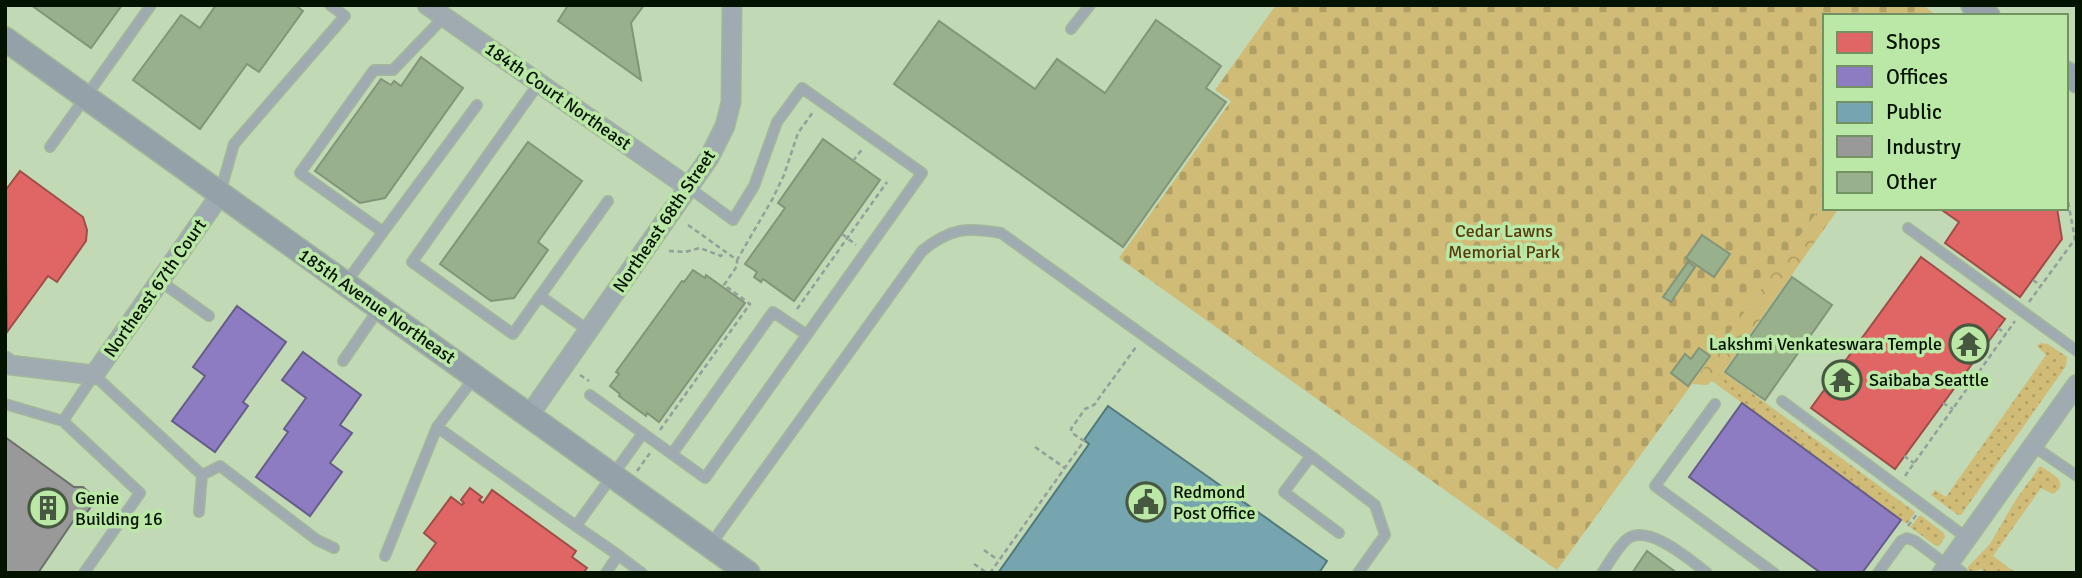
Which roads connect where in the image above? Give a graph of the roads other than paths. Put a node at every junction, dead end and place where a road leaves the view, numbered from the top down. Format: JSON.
{"nodes":[{"id":1,"x":151,"y":5,"type":"edge"},
{"id":2,"x":330,"y":5,"type":"edge"},
{"id":3,"x":427,"y":5,"type":"edge"},
{"id":4,"x":732,"y":5,"type":"edge"},
{"id":5,"x":1090,"y":5,"type":"edge"},
{"id":6,"x":443,"y":17,"type":"junction"},
{"id":7,"x":1071,"y":29,"type":"dead end"},
{"id":8,"x":5,"y":39,"type":"edge"},
{"id":9,"x":539,"y":83,"type":"junction"},
{"id":10,"x":86,"y":96,"type":"junction"},
{"id":11,"x":477,"y":105,"type":"dead end"},
{"id":12,"x":50,"y":147,"type":"dead end"},
{"id":13,"x":688,"y":187,"type":"junction"},
{"id":14,"x":220,"y":195,"type":"junction"},
{"id":15,"x":608,"y":201,"type":"dead end"},
{"id":16,"x":1908,"y":228,"type":"dead end"},
{"id":17,"x":383,"y":232,"type":"junction"},
{"id":18,"x":160,"y":281,"type":"junction"},
{"id":19,"x":345,"y":284,"type":"junction"},
{"id":20,"x":540,"y":296,"type":"junction"},
{"id":21,"x":379,"y":308,"type":"junction"},
{"id":22,"x":209,"y":316,"type":"dead end"},
{"id":23,"x":589,"y":331,"type":"junction"},
{"id":24,"x":807,"y":335,"type":"junction"},
{"id":25,"x":2077,"y":351,"type":"edge"},
{"id":26,"x":5,"y":361,"type":"edge"},
{"id":27,"x":343,"y":361,"type":"dead end"},
{"id":28,"x":94,"y":375,"type":"junction"},
{"id":29,"x":475,"y":376,"type":"junction"},
{"id":30,"x":2077,"y":384,"type":"edge"},
{"id":31,"x":590,"y":395,"type":"dead end"},
{"id":32,"x":1782,"y":401,"type":"dead end"},
{"id":33,"x":5,"y":404,"type":"edge"},
{"id":34,"x":1714,"y":404,"type":"dead end"},
{"id":35,"x":530,"y":414,"type":"junction"},
{"id":36,"x":63,"y":421,"type":"junction"},
{"id":37,"x":437,"y":427,"type":"junction"},
{"id":38,"x":643,"y":433,"type":"junction"},
{"id":39,"x":2033,"y":446,"type":"junction"},
{"id":40,"x":673,"y":453,"type":"junction"},
{"id":41,"x":1311,"y":456,"type":"junction"},
{"id":42,"x":613,"y":474,"type":"junction"},
{"id":43,"x":202,"y":475,"type":"junction"},
{"id":44,"x":2077,"y":476,"type":"edge"},
{"id":45,"x":199,"y":512,"type":"dead end"},
{"id":46,"x":576,"y":526,"type":"junction"},
{"id":47,"x":1339,"y":533,"type":"dead end"},
{"id":48,"x":1967,"y":538,"type":"junction"},
{"id":49,"x":710,"y":545,"type":"junction"},
{"id":50,"x":334,"y":548,"type":"dead end"},
{"id":51,"x":618,"y":555,"type":"junction"},
{"id":52,"x":385,"y":556,"type":"dead end"},
{"id":53,"x":1950,"y":568,"type":"edge"},
{"id":54,"x":741,"y":571,"type":"edge"},
{"id":55,"x":84,"y":573,"type":"edge"},
{"id":56,"x":606,"y":573,"type":"edge"},
{"id":57,"x":642,"y":573,"type":"edge"},
{"id":58,"x":1357,"y":573,"type":"edge"},
{"id":59,"x":1602,"y":573,"type":"edge"},
{"id":60,"x":1707,"y":573,"type":"edge"},
{"id":61,"x":1774,"y":573,"type":"edge"},
{"id":62,"x":1878,"y":573,"type":"edge"}],
"edges":[{"from":1,"to":10,"type":"lane"},
{"from":2,"to":14,"type":"lane"},
{"from":3,"to":6,"type":"street","name":"184th Court Northeast"},
{"from":4,"to":13,"type":"street","name":"Northeast 68th Street"},
{"from":5,"to":7,"type":"lane"},
{"from":6,"to":9,"type":"street","name":"184th Court Northeast"},
{"from":6,"to":17,"type":"lane"},
{"from":8,"to":10,"type":"street","name":"185th Avenue Northeast"},
{"from":9,"to":13,"type":"street","name":"184th Court Northeast"},
{"from":9,"to":20,"type":"lane"},
{"from":10,"to":12,"type":"lane"},
{"from":10,"to":14,"type":"street","name":"185th Avenue Northeast"},
{"from":11,"to":17,"type":"lane"},
{"from":13,"to":23,"type":"street","name":"Northeast 68th Street"},
{"from":13,"to":24,"type":"lane"},
{"from":14,"to":18,"type":"street","name":"Northeast 67th Court"},
{"from":14,"to":19,"type":"street","name":"185th Avenue Northeast"},
{"from":15,"to":20,"type":"lane"},
{"from":16,"to":25,"type":"lane"},
{"from":17,"to":19,"type":"lane"},
{"from":18,"to":22,"type":"lane"},
{"from":18,"to":28,"type":"street","name":"Northeast 67th Court"},
{"from":19,"to":21,"type":"street","name":"185th Avenue Northeast"},
{"from":20,"to":23,"type":"lane"},
{"from":21,"to":27,"type":"lane"},
{"from":21,"to":29,"type":"street","name":"185th Avenue Northeast"},
{"from":23,"to":35,"type":"street","name":"Northeast 68th Street"},
{"from":24,"to":40,"type":"lane"},
{"from":24,"to":40,"type":"lane"},
{"from":26,"to":28,"type":"street","name":"Northeast 67th Court"},
{"from":28,"to":36,"type":"lane"},
{"from":28,"to":43,"type":"lane"},
{"from":29,"to":35,"type":"street","name":"185th Avenue Northeast"},
{"from":29,"to":37,"type":"lane"},
{"from":30,"to":39,"type":"street"},
{"from":31,"to":38,"type":"lane"},
{"from":32,"to":48,"type":"lane"},
{"from":33,"to":36,"type":"lane"},
{"from":34,"to":61,"type":"lane"},
{"from":35,"to":42,"type":"street","name":"185th Avenue Northeast"},
{"from":36,"to":55,"type":"lane"},
{"from":37,"to":46,"type":"lane"},
{"from":37,"to":52,"type":"lane"},
{"from":38,"to":40,"type":"lane"},
{"from":38,"to":42,"type":"lane"},
{"from":39,"to":44,"type":"lane"},
{"from":39,"to":48,"type":"street"},
{"from":41,"to":47,"type":"lane"},
{"from":41,"to":49,"type":"lane"},
{"from":41,"to":58,"type":"lane"},
{"from":42,"to":46,"type":"lane"},
{"from":42,"to":49,"type":"street","name":"185th Avenue Northeast"},
{"from":43,"to":45,"type":"lane"},
{"from":43,"to":50,"type":"lane"},
{"from":46,"to":51,"type":"lane"},
{"from":48,"to":53,"type":"street"},
{"from":49,"to":54,"type":"street","name":"185th Avenue Northeast"},
{"from":51,"to":56,"type":"lane"},
{"from":51,"to":57,"type":"lane"},
{"from":53,"to":62,"type":"lane"},
{"from":59,"to":60,"type":"lane"}]}
